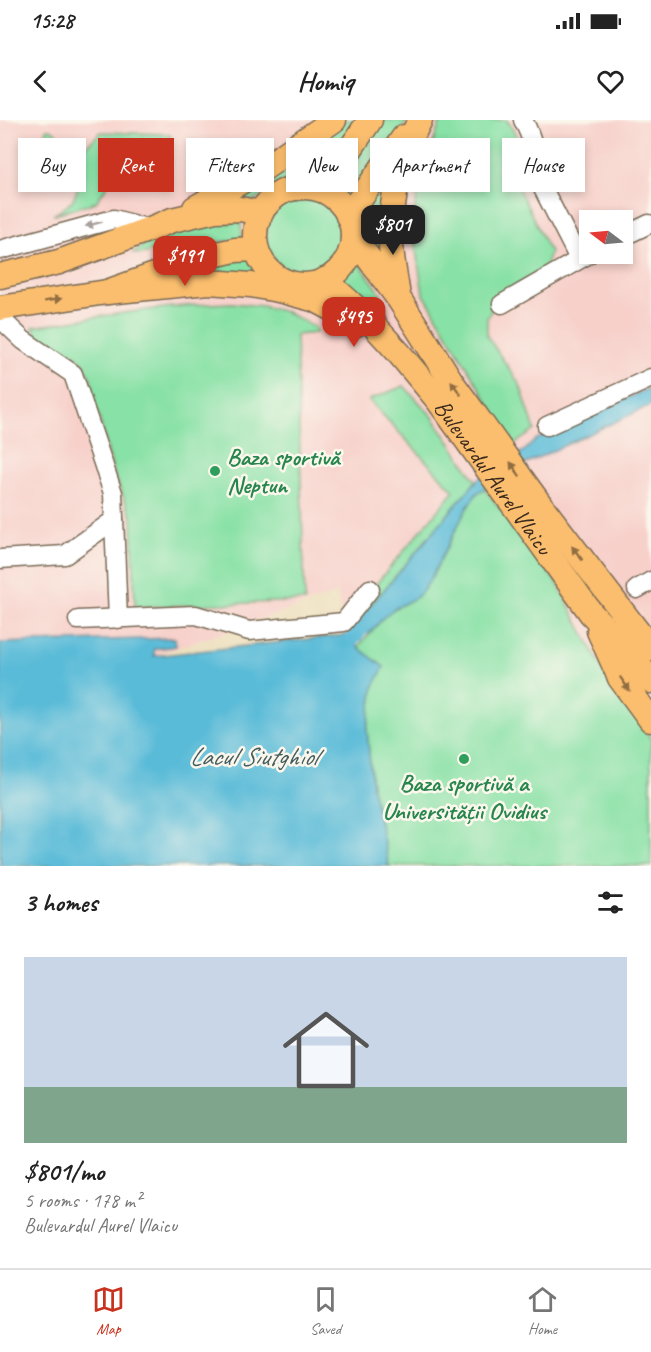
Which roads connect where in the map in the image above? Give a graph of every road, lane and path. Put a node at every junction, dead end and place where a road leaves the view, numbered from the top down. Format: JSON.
{"nodes":[{"id":1,"x":334,"y":120,"type":"edge"},
{"id":2,"x":370,"y":120,"type":"edge"},
{"id":3,"x":415,"y":120,"type":"edge"},
{"id":4,"x":420,"y":120,"type":"edge"},
{"id":5,"x":523,"y":120,"type":"edge"},
{"id":6,"x":358,"y":138,"type":"edge"},
{"id":7,"x":286,"y":190,"type":"edge"},
{"id":8,"x":321,"y":192,"type":"edge"},
{"id":9,"x":261,"y":213,"type":"junction"},
{"id":10,"x":649,"y":224,"type":"dead end"},
{"id":11,"x":161,"y":225,"type":"junction"},
{"id":12,"x":350,"y":226,"type":"junction"},
{"id":13,"x":633,"y":232,"type":"edge"},
{"id":14,"x":579,"y":248,"type":"edge"},
{"id":15,"x":256,"y":249,"type":"junction"},
{"id":16,"x":0,"y":250,"type":"edge"},
{"id":17,"x":579,"y":259,"type":"edge"},
{"id":18,"x":0,"y":276,"type":"edge"},
{"id":19,"x":325,"y":280,"type":"junction"},
{"id":20,"x":107,"y":292,"type":"junction"},
{"id":21,"x":399,"y":299,"type":"junction"},
{"id":22,"x":502,"y":304,"type":"dead end"},
{"id":23,"x":0,"y":308,"type":"edge"},
{"id":24,"x":0,"y":318,"type":"edge"},
{"id":25,"x":398,"y":352,"type":"junction"},
{"id":26,"x":651,"y":378,"type":"edge"},
{"id":27,"x":547,"y":426,"type":"dead end"},
{"id":28,"x":482,"y":442,"type":"junction"},
{"id":29,"x":530,"y":510,"type":"junction"},
{"id":30,"x":114,"y":520,"type":"junction"},
{"id":31,"x":0,"y":559,"type":"edge"},
{"id":32,"x":370,"y":589,"type":"dead end"},
{"id":33,"x":591,"y":613,"type":"junction"},
{"id":34,"x":118,"y":619,"type":"junction"},
{"id":35,"x":78,"y":620,"type":"dead end"},
{"id":36,"x":651,"y":649,"type":"edge"},
{"id":37,"x":651,"y":681,"type":"edge"},
{"id":38,"x":651,"y":720,"type":"edge"}],
"edges":[{"from":1,"to":11,"type":"main road"},
{"from":2,"to":6,"type":"main road"},
{"from":3,"to":12,"type":"main road"},
{"from":4,"to":21,"type":"main road"},
{"from":5,"to":14,"type":"lane"},
{"from":7,"to":9,"type":"main road"},
{"from":8,"to":12,"type":"main road"},
{"from":9,"to":11,"type":"main road"},
{"from":9,"to":15,"type":"main road"},
{"from":10,"to":13,"type":"lane"},
{"from":11,"to":16,"type":"lane","one_way":true},
{"from":11,"to":18,"type":"main road"},
{"from":12,"to":19,"type":"main road"},
{"from":12,"to":21,"type":"main road","name":"Bulevardul Aurel Vlaicu"},
{"from":15,"to":19,"type":"main road"},
{"from":15,"to":20,"type":"main road"},
{"from":17,"to":22,"type":"lane"},
{"from":19,"to":25,"type":"main road","name":"Bulevardul Aurel Vlaicu"},
{"from":23,"to":20,"type":"main road","one_way":true},
{"from":20,"to":25,"type":"main road"},
{"from":28,"to":21,"type":"main road","name":"Bulevardul Aurel Vlaicu","one_way":true},
{"from":24,"to":30,"type":"lane"},
{"from":25,"to":28,"type":"main road","name":"Bulevardul Aurel Vlaicu"},
{"from":26,"to":27,"type":"lane"},
{"from":28,"to":29,"type":"main road","name":"Bulevardul Aurel Vlaicu"},
{"from":29,"to":33,"type":"main road","name":"Bulevardul Aurel Vlaicu"},
{"from":36,"to":29,"type":"main road","name":"Bulevardul Aurel Vlaicu","one_way":true},
{"from":30,"to":31,"type":"lane"},
{"from":30,"to":34,"type":"lane"},
{"from":32,"to":34,"type":"lane"},
{"from":33,"to":37,"type":"main road","name":"Bulevardul Aurel Vlaicu"},
{"from":33,"to":38,"type":"main road","one_way":true},
{"from":34,"to":35,"type":"lane"}]}
